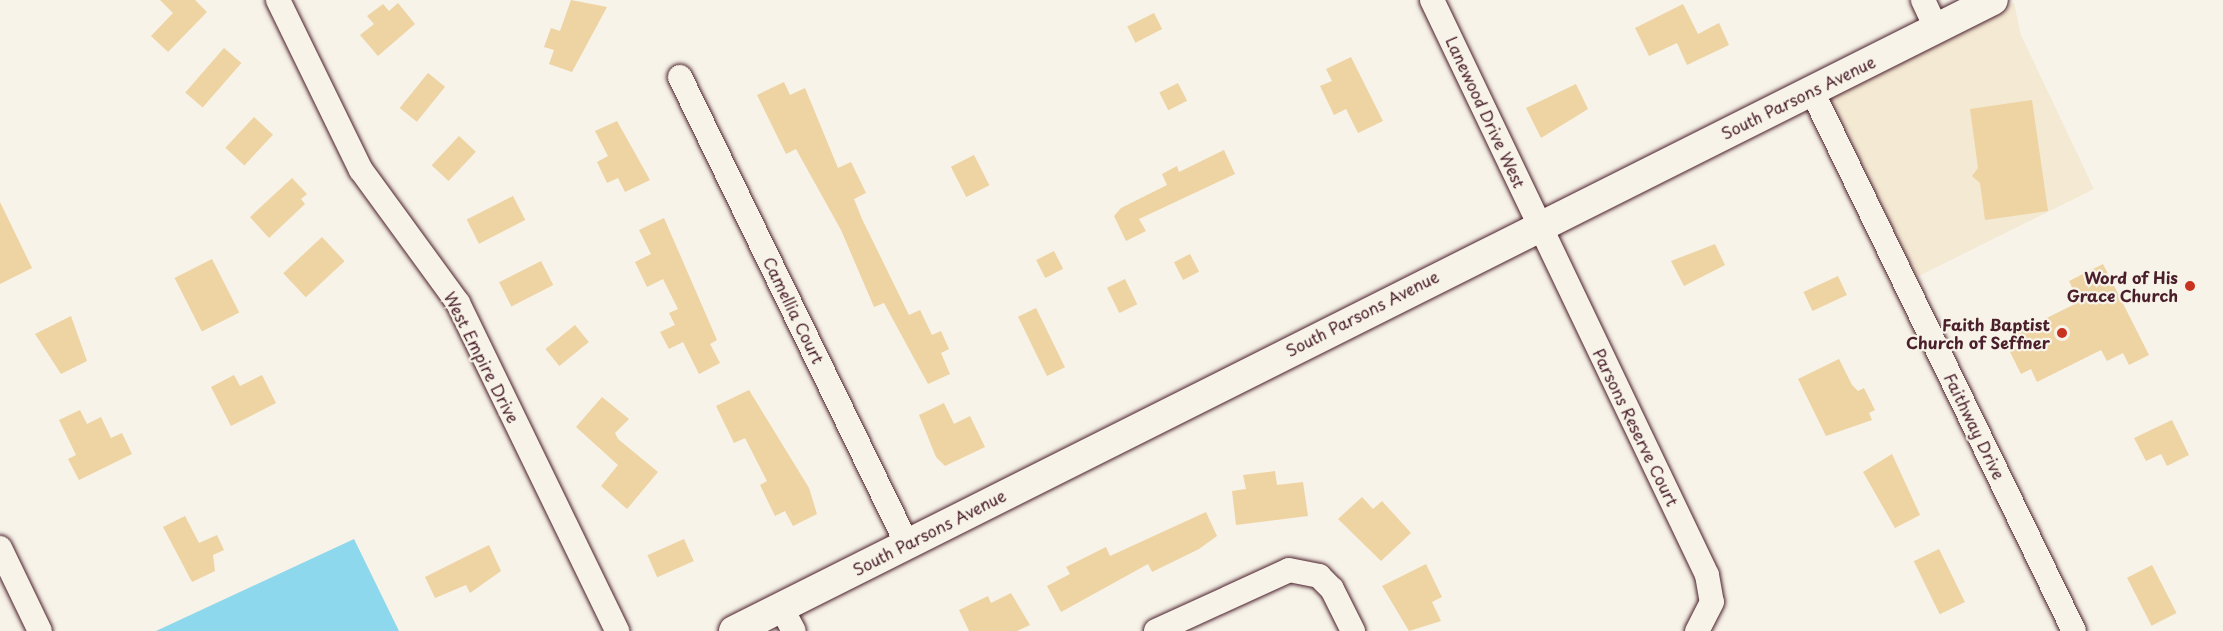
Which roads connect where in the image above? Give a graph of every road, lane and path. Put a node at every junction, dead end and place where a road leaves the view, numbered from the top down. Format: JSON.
{"nodes":[{"id":1,"x":278,"y":0,"type":"edge"},
{"id":2,"x":1432,"y":0,"type":"edge"},
{"id":3,"x":1923,"y":0,"type":"edge"},
{"id":4,"x":1993,"y":0,"type":"edge"},
{"id":5,"x":1936,"y":28,"type":"junction"},
{"id":6,"x":680,"y":76,"type":"dead end"},
{"id":7,"x":1812,"y":91,"type":"junction"},
{"id":8,"x":1539,"y":224,"type":"junction"},
{"id":9,"x":907,"y":544,"type":"junction"},
{"id":10,"x":0,"y":548,"type":"edge"},
{"id":11,"x":788,"y":619,"type":"edge"},
{"id":12,"x":741,"y":630,"type":"edge"},
{"id":13,"x":40,"y":631,"type":"edge"},
{"id":14,"x":618,"y":631,"type":"edge"},
{"id":15,"x":1155,"y":631,"type":"edge"},
{"id":16,"x":1353,"y":631,"type":"edge"},
{"id":17,"x":1697,"y":631,"type":"edge"},
{"id":18,"x":2074,"y":631,"type":"edge"}],
"edges":[{"from":1,"to":14,"type":"street","name":"West Empire Drive"},
{"from":2,"to":8,"type":"street","name":"Lanewood Drive West"},
{"from":3,"to":5,"type":"street"},
{"from":4,"to":5,"type":"main road","name":"South Parsons Avenue"},
{"from":5,"to":7,"type":"main road","name":"South Parsons Avenue"},
{"from":6,"to":9,"type":"street","name":"Camellia Court"},
{"from":7,"to":8,"type":"main road","name":"South Parsons Avenue"},
{"from":7,"to":18,"type":"street","name":"Faithway Drive"},
{"from":8,"to":9,"type":"main road","name":"South Parsons Avenue"},
{"from":8,"to":17,"type":"street","name":"Parsons Reserve Court"},
{"from":9,"to":11,"type":"main road","name":"South Parsons Avenue"},
{"from":10,"to":13,"type":"street"},
{"from":11,"to":12,"type":"main road","name":"South Parsons Avenue"},
{"from":15,"to":16,"type":"street"}]}
